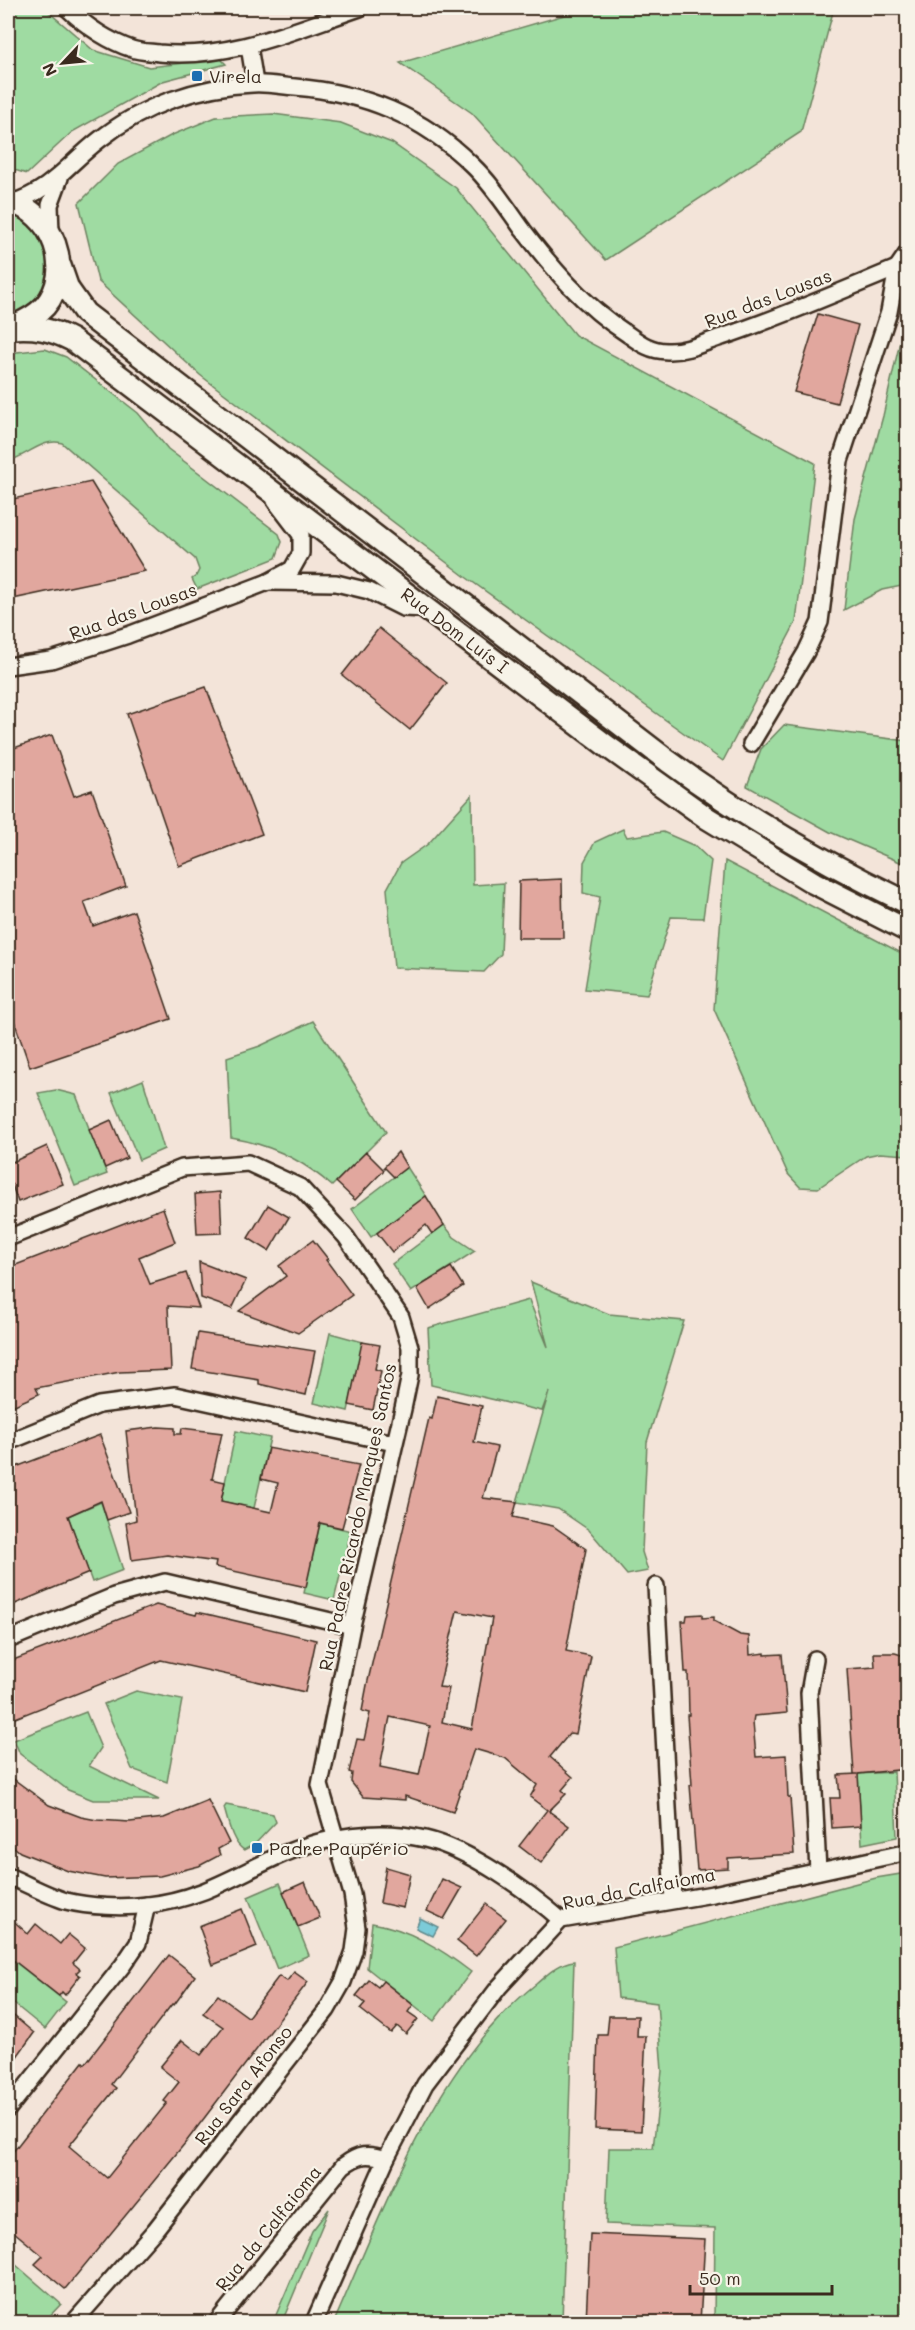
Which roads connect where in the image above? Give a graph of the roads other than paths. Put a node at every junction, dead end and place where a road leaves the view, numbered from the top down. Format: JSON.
{"nodes":[{"id":1,"x":67,"y":8,"type":"edge"},
{"id":2,"x":360,"y":8,"type":"edge"},
{"id":3,"x":249,"y":46,"type":"junction"},
{"id":4,"x":255,"y":83,"type":"junction"},
{"id":5,"x":64,"y":170,"type":"junction"},
{"id":6,"x":9,"y":202,"type":"edge"},
{"id":7,"x":52,"y":237,"type":"junction"},
{"id":8,"x":908,"y":252,"type":"edge"},
{"id":9,"x":60,"y":266,"type":"junction"},
{"id":10,"x":897,"y":268,"type":"junction"},
{"id":11,"x":9,"y":328,"type":"edge"},
{"id":12,"x":263,"y":485,"type":"junction"},
{"id":13,"x":268,"y":582,"type":"junction"},
{"id":14,"x":427,"y":609,"type":"junction"},
{"id":15,"x":8,"y":666,"type":"edge"},
{"id":16,"x":751,"y":744,"type":"dead end"},
{"id":17,"x":908,"y":903,"type":"edge"},
{"id":18,"x":908,"y":930,"type":"edge"},
{"id":19,"x":8,"y":1238,"type":"edge"},
{"id":20,"x":8,"y":1442,"type":"edge"},
{"id":21,"x":394,"y":1443,"type":"junction"},
{"id":22,"x":656,"y":1586,"type":"dead end"},
{"id":23,"x":352,"y":1626,"type":"junction"},
{"id":24,"x":8,"y":1640,"type":"edge"},
{"id":25,"x":815,"y":1659,"type":"dead end"},
{"id":26,"x":337,"y":1838,"type":"junction"},
{"id":27,"x":908,"y":1852,"type":"edge"},
{"id":28,"x":818,"y":1871,"type":"junction"},
{"id":29,"x":8,"y":1876,"type":"edge"},
{"id":30,"x":672,"y":1900,"type":"junction"},
{"id":31,"x":147,"y":1905,"type":"junction"},
{"id":32,"x":561,"y":1920,"type":"junction"},
{"id":33,"x":8,"y":2109,"type":"edge"},
{"id":34,"x":386,"y":2159,"type":"junction"},
{"id":35,"x":74,"y":2322,"type":"edge"},
{"id":36,"x":217,"y":2322,"type":"edge"},
{"id":37,"x":314,"y":2322,"type":"edge"}],
"edges":[{"from":1,"to":3,"type":"street"},
{"from":2,"to":3,"type":"street"},
{"from":3,"to":4,"type":"street"},
{"from":4,"to":5,"type":"street"},
{"from":4,"to":10,"type":"street","name":"Rua das Lousas"},
{"from":5,"to":6,"type":"street"},
{"from":5,"to":7,"type":"street"},
{"from":6,"to":7,"type":"main road"},
{"from":7,"to":9,"type":"main road","name":"Rua Dom Luís I"},
{"from":8,"to":10,"type":"street"},
{"from":9,"to":11,"type":"main road"},
{"from":9,"to":17,"type":"main road","name":"Rua Dom Luís I"},
{"from":10,"to":16,"type":"street"},
{"from":11,"to":12,"type":"main road","name":"Rua Dom Luís I"},
{"from":12,"to":13,"type":"street","name":"Rua das Lousas"},
{"from":12,"to":14,"type":"main road","name":"Rua Dom Luís I"},
{"from":13,"to":14,"type":"street","name":"Rua das Lousas"},
{"from":13,"to":15,"type":"street","name":"Rua das Lousas"},
{"from":14,"to":18,"type":"main road","name":"Rua Dom Luís I"},
{"from":19,"to":21,"type":"street","name":"Rua Padre Ricardo Marques Santos"},
{"from":20,"to":21,"type":"street"},
{"from":21,"to":23,"type":"street","name":"Rua Padre Ricardo Marques Santos"},
{"from":22,"to":30,"type":"street"},
{"from":23,"to":24,"type":"street"},
{"from":23,"to":26,"type":"street","name":"Rua Padre Ricardo Marques Santos"},
{"from":25,"to":28,"type":"street"},
{"from":26,"to":31,"type":"street"},
{"from":26,"to":32,"type":"street"},
{"from":26,"to":35,"type":"street","name":"Rua Sara Afonso"},
{"from":27,"to":28,"type":"street","name":"Rua da Calfaioma"},
{"from":28,"to":30,"type":"street","name":"Rua da Calfaioma"},
{"from":29,"to":31,"type":"street"},
{"from":30,"to":32,"type":"street","name":"Rua da Calfaioma"},
{"from":31,"to":33,"type":"street"},
{"from":32,"to":34,"type":"street","name":"Rua da Calfaioma"},
{"from":34,"to":36,"type":"street","name":"Rua da Calfaioma"},
{"from":34,"to":37,"type":"street","name":"Rua da Calfaioma"}]}
